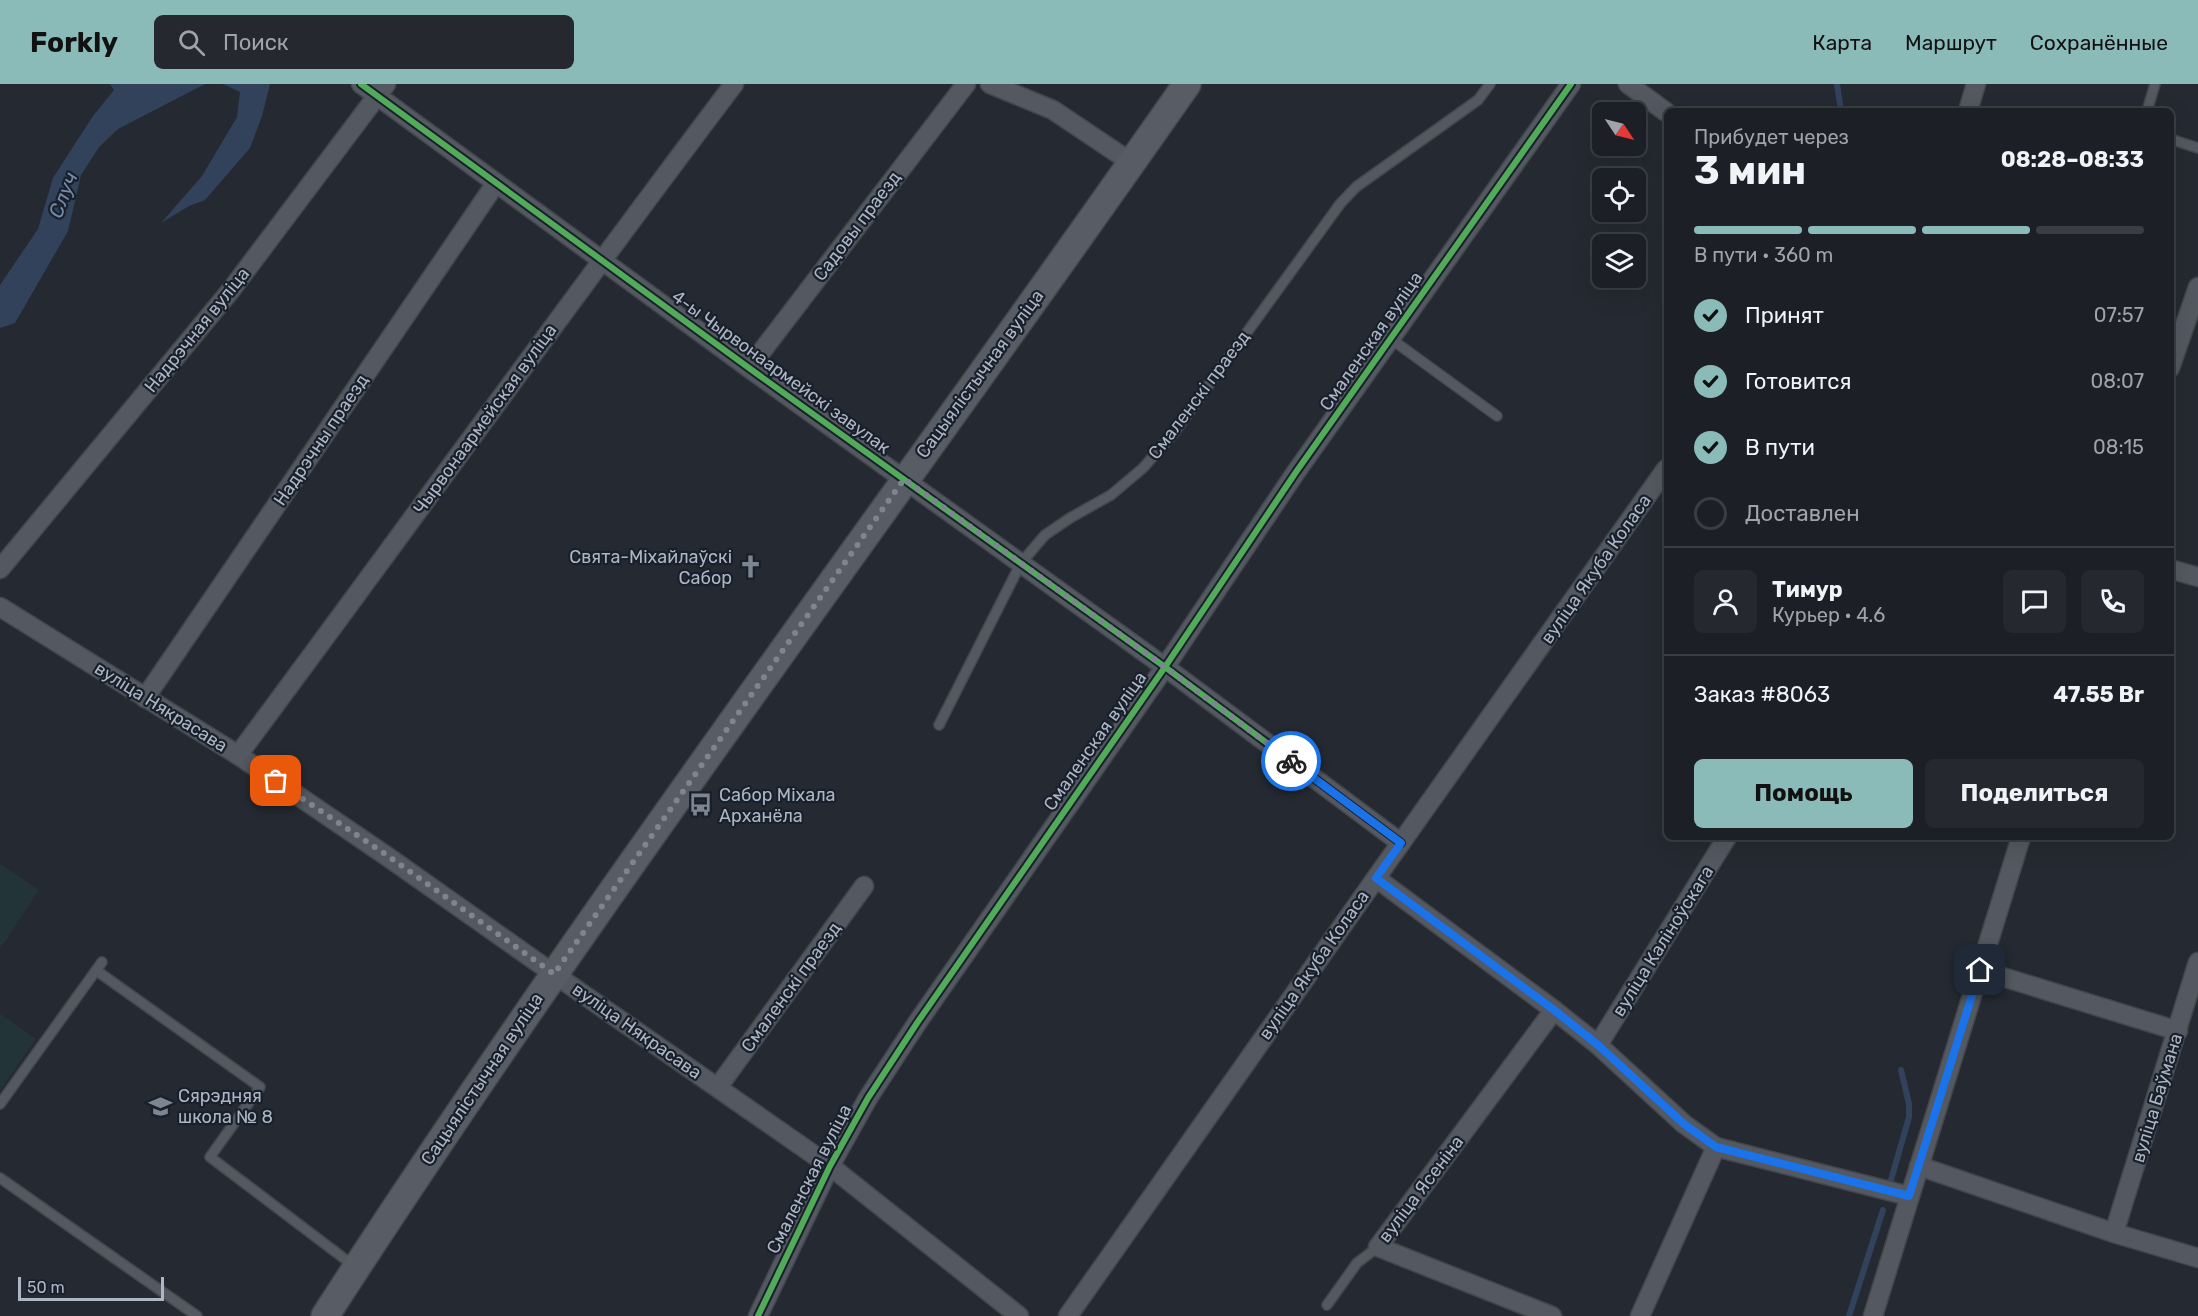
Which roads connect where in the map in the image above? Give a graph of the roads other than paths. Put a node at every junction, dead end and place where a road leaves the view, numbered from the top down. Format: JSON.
{"nodes":[{"id":1,"x":361,"y":84,"type":"edge"},
{"id":2,"x":734,"y":84,"type":"edge"},
{"id":3,"x":966,"y":84,"type":"edge"},
{"id":4,"x":990,"y":84,"type":"edge"},
{"id":5,"x":1187,"y":84,"type":"edge"},
{"id":6,"x":1490,"y":84,"type":"edge"},
{"id":7,"x":1571,"y":84,"type":"edge"},
{"id":8,"x":1628,"y":84,"type":"edge"},
{"id":9,"x":1977,"y":84,"type":"edge"},
{"id":10,"x":2155,"y":84,"type":"edge"},
{"id":11,"x":381,"y":90,"type":"edge"},
{"id":12,"x":1969,"y":108,"type":"edge"},
{"id":13,"x":2148,"y":108,"type":"edge"},
{"id":14,"x":1664,"y":111,"type":"edge"},
{"id":15,"x":2174,"y":140,"type":"edge"},
{"id":16,"x":2198,"y":148,"type":"edge"},
{"id":17,"x":1132,"y":163,"type":"junction"},
{"id":18,"x":496,"y":183,"type":"junction"},
{"id":19,"x":601,"y":259,"type":"junction"},
{"id":20,"x":2198,"y":286,"type":"edge"},
{"id":21,"x":1391,"y":339,"type":"junction"},
{"id":22,"x":2174,"y":356,"type":"edge"},
{"id":23,"x":749,"y":368,"type":"junction"},
{"id":24,"x":1497,"y":416,"type":"dead end"},
{"id":25,"x":1664,"y":472,"type":"edge"},
{"id":26,"x":904,"y":479,"type":"junction"},
{"id":27,"x":1021,"y":563,"type":"junction"},
{"id":28,"x":0,"y":569,"type":"edge"},
{"id":29,"x":2174,"y":569,"type":"edge"},
{"id":30,"x":2198,"y":576,"type":"edge"},
{"id":31,"x":0,"y":607,"type":"edge"},
{"id":32,"x":1165,"y":667,"type":"junction"},
{"id":33,"x":145,"y":698,"type":"junction"},
{"id":34,"x":939,"y":725,"type":"dead end"},
{"id":35,"x":238,"y":756,"type":"junction"},
{"id":36,"x":1725,"y":840,"type":"edge"},
{"id":37,"x":2020,"y":840,"type":"edge"},
{"id":38,"x":1401,"y":843,"type":"junction"},
{"id":39,"x":1376,"y":878,"type":"junction"},
{"id":40,"x":864,"y":886,"type":"dead end"},
{"id":41,"x":2198,"y":962,"type":"edge"},
{"id":42,"x":1980,"y":970,"type":"junction"},
{"id":43,"x":554,"y":974,"type":"junction"},
{"id":44,"x":1554,"y":1010,"type":"junction"},
{"id":45,"x":2178,"y":1031,"type":"junction"},
{"id":46,"x":1598,"y":1045,"type":"junction"},
{"id":47,"x":718,"y":1087,"type":"junction"},
{"id":48,"x":0,"y":1104,"type":"edge"},
{"id":49,"x":1716,"y":1147,"type":"junction"},
{"id":50,"x":830,"y":1166,"type":"junction"},
{"id":51,"x":1918,"y":1166,"type":"junction"},
{"id":52,"x":0,"y":1178,"type":"edge"},
{"id":53,"x":1909,"y":1196,"type":"junction"},
{"id":54,"x":2114,"y":1233,"type":"junction"},
{"id":55,"x":1378,"y":1247,"type":"junction"},
{"id":56,"x":2198,"y":1258,"type":"edge"},
{"id":57,"x":356,"y":1267,"type":"junction"},
{"id":58,"x":1327,"y":1305,"type":"dead end"},
{"id":59,"x":197,"y":1316,"type":"edge"},
{"id":60,"x":325,"y":1316,"type":"edge"},
{"id":61,"x":758,"y":1316,"type":"edge"},
{"id":62,"x":1019,"y":1316,"type":"edge"},
{"id":63,"x":1068,"y":1316,"type":"edge"},
{"id":64,"x":1552,"y":1316,"type":"edge"},
{"id":65,"x":1640,"y":1316,"type":"edge"},
{"id":66,"x":1873,"y":1316,"type":"edge"}],
"edges":[{"from":1,"to":11,"type":"street","name":"4-ы Чырвонаармейскі завулак"},
{"from":2,"to":19,"type":"street","name":"Чырвонаармейская вуліца"},
{"from":3,"to":23,"type":"street","name":"Садовы праезд"},
{"from":4,"to":17,"type":"street"},
{"from":5,"to":17,"type":"main road","name":"Сацыялістычная вуліца"},
{"from":6,"to":27,"type":"lane","name":"Смаленскі праезд"},
{"from":7,"to":21,"type":"street","name":"Смаленская вуліца"},
{"from":8,"to":14,"type":"street"},
{"from":9,"to":12,"type":"street"},
{"from":10,"to":13,"type":"lane"},
{"from":11,"to":18,"type":"street","name":"4-ы Чырвонаармейскі завулак"},
{"from":11,"to":28,"type":"street","name":"Надрэчная вуліца"},
{"from":15,"to":16,"type":"lane"},
{"from":17,"to":26,"type":"main road","name":"Сацыялістычная вуліца"},
{"from":18,"to":19,"type":"street","name":"4-ы Чырвонаармейскі завулак"},
{"from":18,"to":33,"type":"street","name":"Надрэчны праезд"},
{"from":19,"to":23,"type":"street","name":"4-ы Чырвонаармейскі завулак"},
{"from":19,"to":35,"type":"street","name":"Чырвонаармейская вуліца"},
{"from":20,"to":22,"type":"street"},
{"from":21,"to":24,"type":"lane"},
{"from":21,"to":32,"type":"street","name":"Смаленская вуліца"},
{"from":23,"to":26,"type":"street","name":"4-ы Чырвонаармейскі завулак"},
{"from":25,"to":38,"type":"street","name":"вуліца Якуба Коласа"},
{"from":26,"to":27,"type":"street","name":"4-ы Чырвонаармейскі завулак"},
{"from":26,"to":43,"type":"main road","name":"Сацыялістычная вуліца"},
{"from":27,"to":32,"type":"street","name":"4-ы Чырвонаармейскі завулак"},
{"from":27,"to":34,"type":"lane","name":"Смаленскі праезд"},
{"from":29,"to":30,"type":"street"},
{"from":31,"to":33,"type":"street","name":"вуліца Някрасава"},
{"from":32,"to":38,"type":"street","name":"4-ы Чырвонаармейскі завулак"},
{"from":32,"to":50,"type":"street","name":"Смаленская вуліца"},
{"from":33,"to":35,"type":"street","name":"вуліца Някрасава"},
{"from":35,"to":43,"type":"street","name":"вуліца Някрасава"},
{"from":36,"to":46,"type":"street","name":"вуліца Каліноўскага"},
{"from":37,"to":42,"type":"street"},
{"from":38,"to":39,"type":"street","name":"вуліца Якуба Коласа"},
{"from":39,"to":44,"type":"street"},
{"from":39,"to":63,"type":"street","name":"вуліца Якуба Коласа"},
{"from":40,"to":47,"type":"street","name":"Смаленскі праезд"},
{"from":41,"to":45,"type":"street","name":"вуліца Баўмана"},
{"from":42,"to":45,"type":"street"},
{"from":42,"to":51,"type":"street"},
{"from":43,"to":47,"type":"street","name":"вуліца Някрасава"},
{"from":43,"to":57,"type":"main road","name":"Сацыялістычная вуліца"},
{"from":44,"to":46,"type":"street"},
{"from":44,"to":55,"type":"street","name":"вуліца Ясеніна"},
{"from":45,"to":54,"type":"street","name":"вуліца Баўмана"},
{"from":46,"to":49,"type":"street"},
{"from":47,"to":50,"type":"street","name":"вуліца Някрасава"},
{"from":48,"to":57,"type":"lane"},
{"from":49,"to":53,"type":"street"},
{"from":49,"to":65,"type":"street"},
{"from":50,"to":61,"type":"street","name":"Смаленская вуліца"},
{"from":50,"to":62,"type":"street","name":"вуліца Някрасава"},
{"from":51,"to":53,"type":"street"},
{"from":51,"to":54,"type":"street"},
{"from":52,"to":59,"type":"lane"},
{"from":53,"to":66,"type":"street"},
{"from":54,"to":56,"type":"street"},
{"from":55,"to":58,"type":"lane"},
{"from":55,"to":64,"type":"street","name":"вуліца Ясеніна"},
{"from":57,"to":60,"type":"main road","name":"Сацыялістычная вуліца"}]}
